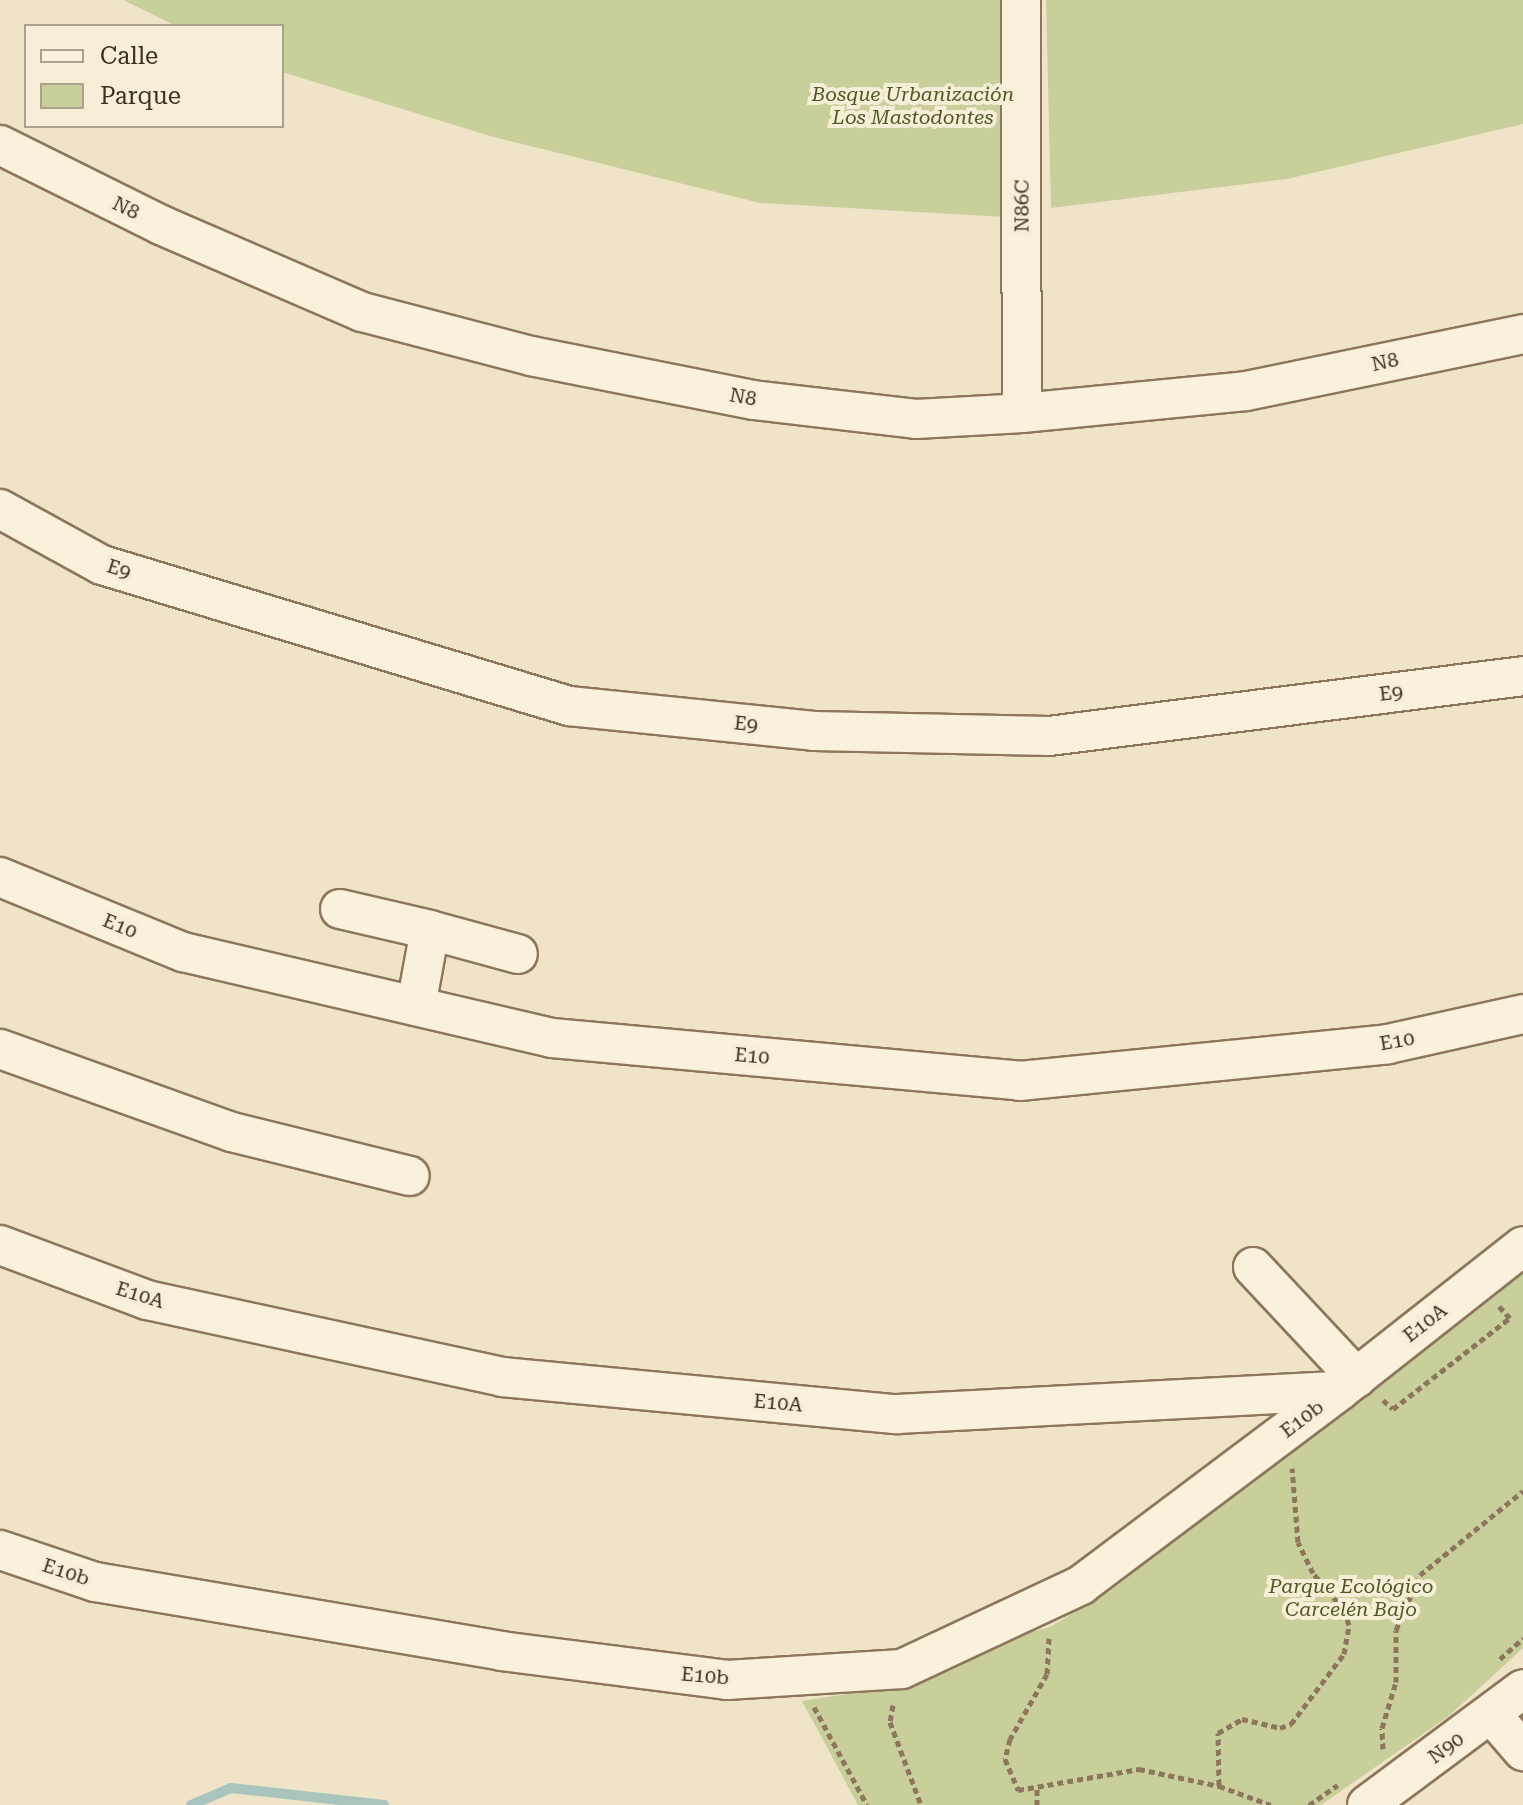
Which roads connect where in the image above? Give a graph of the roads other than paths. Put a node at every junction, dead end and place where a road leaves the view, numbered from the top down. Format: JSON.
{"nodes":[{"id":1,"x":1021,"y":0,"type":"edge"},
{"id":2,"x":0,"y":145,"type":"edge"},
{"id":3,"x":1523,"y":334,"type":"edge"},
{"id":4,"x":1022,"y":413,"type":"junction"},
{"id":5,"x":0,"y":509,"type":"edge"},
{"id":6,"x":1523,"y":676,"type":"edge"},
{"id":7,"x":0,"y":877,"type":"edge"},
{"id":8,"x":340,"y":909,"type":"dead end"},
{"id":9,"x":430,"y":930,"type":"junction"},
{"id":10,"x":518,"y":954,"type":"dead end"},
{"id":11,"x":416,"y":1006,"type":"junction"},
{"id":12,"x":1523,"y":1014,"type":"edge"},
{"id":13,"x":0,"y":1049,"type":"edge"},
{"id":14,"x":410,"y":1176,"type":"dead end"},
{"id":15,"x":0,"y":1245,"type":"edge"},
{"id":16,"x":1523,"y":1246,"type":"edge"},
{"id":17,"x":1253,"y":1267,"type":"dead end"},
{"id":18,"x":1348,"y":1384,"type":"junction"},
{"id":19,"x":0,"y":1550,"type":"edge"},
{"id":20,"x":1523,"y":1689,"type":"edge"},
{"id":21,"x":1492,"y":1715,"type":"junction"},
{"id":22,"x":1523,"y":1751,"type":"edge"},
{"id":23,"x":1367,"y":1805,"type":"edge"}],
"edges":[{"from":1,"to":4,"type":"street","name":"N86C"},
{"from":2,"to":4,"type":"street","name":"N8"},
{"from":3,"to":4,"type":"street","name":"N8"},
{"from":5,"to":6,"type":"street","name":"E9"},
{"from":7,"to":11,"type":"street","name":"E10"},
{"from":8,"to":9,"type":"street"},
{"from":9,"to":10,"type":"street"},
{"from":9,"to":11,"type":"street"},
{"from":11,"to":12,"type":"street","name":"E10"},
{"from":13,"to":14,"type":"street"},
{"from":15,"to":18,"type":"street","name":"E10A"},
{"from":16,"to":18,"type":"street","name":"E10A"},
{"from":17,"to":18,"type":"street"},
{"from":18,"to":19,"type":"street","name":"E10b"},
{"from":20,"to":21,"type":"street","name":"N90"},
{"from":21,"to":22,"type":"street"},
{"from":21,"to":23,"type":"street","name":"N90"}]}
